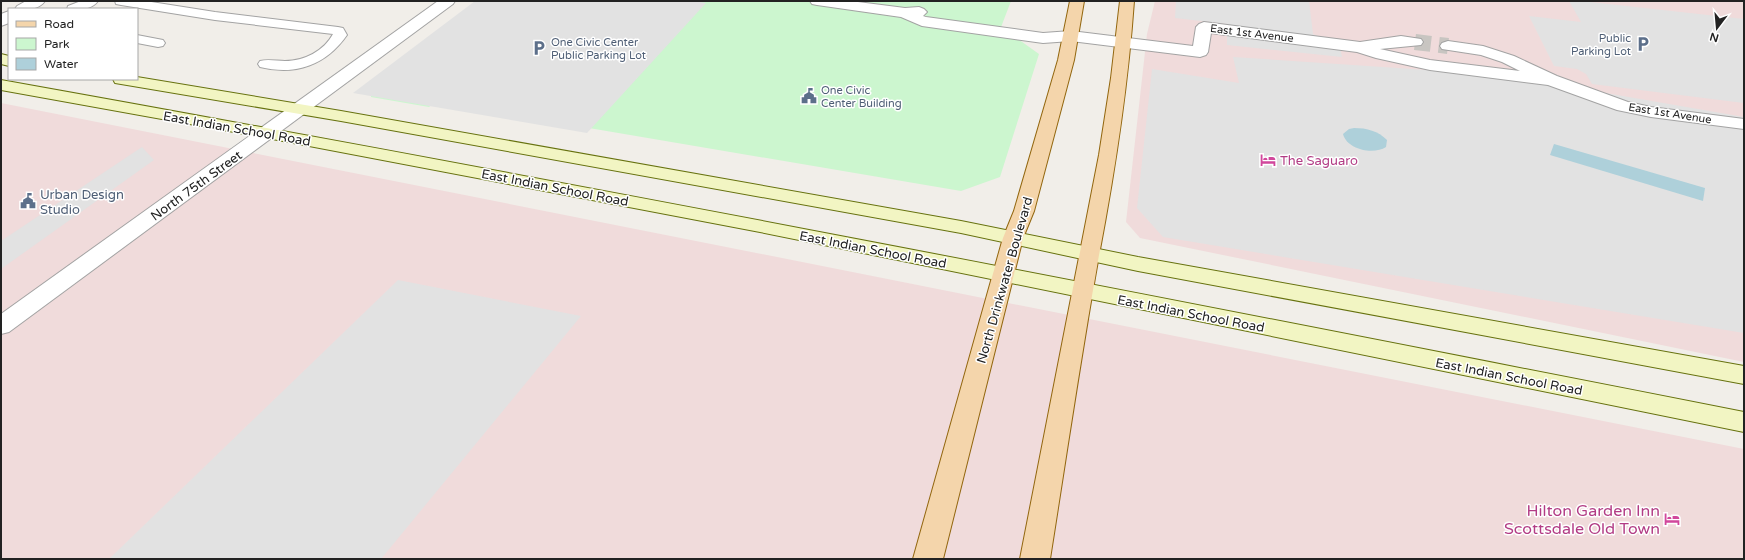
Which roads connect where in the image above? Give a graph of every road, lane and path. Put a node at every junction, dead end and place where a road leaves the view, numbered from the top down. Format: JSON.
{"nodes":[{"id":1,"x":38,"y":1,"type":"edge"},
{"id":2,"x":92,"y":1,"type":"edge"},
{"id":3,"x":121,"y":1,"type":"edge"},
{"id":4,"x":448,"y":1,"type":"edge"},
{"id":5,"x":817,"y":1,"type":"edge"},
{"id":6,"x":1078,"y":1,"type":"edge"},
{"id":7,"x":1128,"y":1,"type":"edge"},
{"id":8,"x":24,"y":8,"type":"edge"},
{"id":9,"x":76,"y":8,"type":"edge"},
{"id":10,"x":1071,"y":36,"type":"junction"},
{"id":11,"x":138,"y":39,"type":"edge"},
{"id":12,"x":1124,"y":42,"type":"junction"},
{"id":13,"x":1415,"y":42,"type":"tunnel mouth"},
{"id":14,"x":158,"y":43,"type":"dead end"},
{"id":15,"x":1448,"y":46,"type":"tunnel mouth"},
{"id":16,"x":1359,"y":47,"type":"junction"},
{"id":17,"x":265,"y":64,"type":"dead end"},
{"id":18,"x":127,"y":80,"type":"edge"},
{"id":19,"x":1551,"y":80,"type":"junction"},
{"id":20,"x":1,"y":85,"type":"edge"},
{"id":21,"x":301,"y":109,"type":"junction"},
{"id":22,"x":1744,"y":124,"type":"edge"},
{"id":23,"x":267,"y":133,"type":"junction"},
{"id":24,"x":1013,"y":238,"type":"junction"},
{"id":25,"x":1089,"y":254,"type":"junction"},
{"id":26,"x":1003,"y":275,"type":"junction"},
{"id":27,"x":1083,"y":291,"type":"junction"},
{"id":28,"x":1,"y":326,"type":"edge"},
{"id":29,"x":1744,"y":374,"type":"edge"},
{"id":30,"x":1744,"y":422,"type":"edge"},
{"id":31,"x":928,"y":559,"type":"edge"},
{"id":32,"x":1035,"y":559,"type":"edge"}],
"edges":[{"from":1,"to":8,"type":"street"},
{"from":2,"to":9,"type":"lane"},
{"from":3,"to":17,"type":"lane"},
{"from":4,"to":21,"type":"street","name":"North 75th Street"},
{"from":5,"to":10,"type":"street","name":"East 1st Avenue"},
{"from":6,"to":10,"type":"main road","name":"North Drinkwater Boulevard"},
{"from":7,"to":12,"type":"main road"},
{"from":10,"to":12,"type":"street","name":"East 1st Avenue"},
{"from":10,"to":24,"type":"main road","name":"North Drinkwater Boulevard"},
{"from":11,"to":14,"type":"lane"},
{"from":12,"to":16,"type":"street","name":"East 1st Avenue"},
{"from":12,"to":25,"type":"main road"},
{"from":13,"to":16,"type":"street","name":"East 1st Avenue"},
{"from":15,"to":19,"type":"street","name":"East 1st Avenue"},
{"from":16,"to":19,"type":"street","name":"East 1st Avenue"},
{"from":18,"to":21,"type":"main road"},
{"from":19,"to":22,"type":"street","name":"East 1st Avenue"},
{"from":20,"to":23,"type":"main road","name":"East Indian School Road"},
{"from":21,"to":23,"type":"street","name":"North 75th Street"},
{"from":21,"to":24,"type":"main road"},
{"from":23,"to":26,"type":"main road","name":"East Indian School Road"},
{"from":23,"to":28,"type":"street","name":"North 75th Street"},
{"from":24,"to":25,"type":"main road"},
{"from":24,"to":26,"type":"main road","name":"North Drinkwater Boulevard"},
{"from":25,"to":27,"type":"main road"},
{"from":25,"to":29,"type":"main road"},
{"from":26,"to":27,"type":"main road","name":"East Indian School Road"},
{"from":26,"to":31,"type":"main road","name":"North Drinkwater Boulevard"},
{"from":27,"to":30,"type":"main road","name":"East Indian School Road"},
{"from":27,"to":32,"type":"main road"}]}
